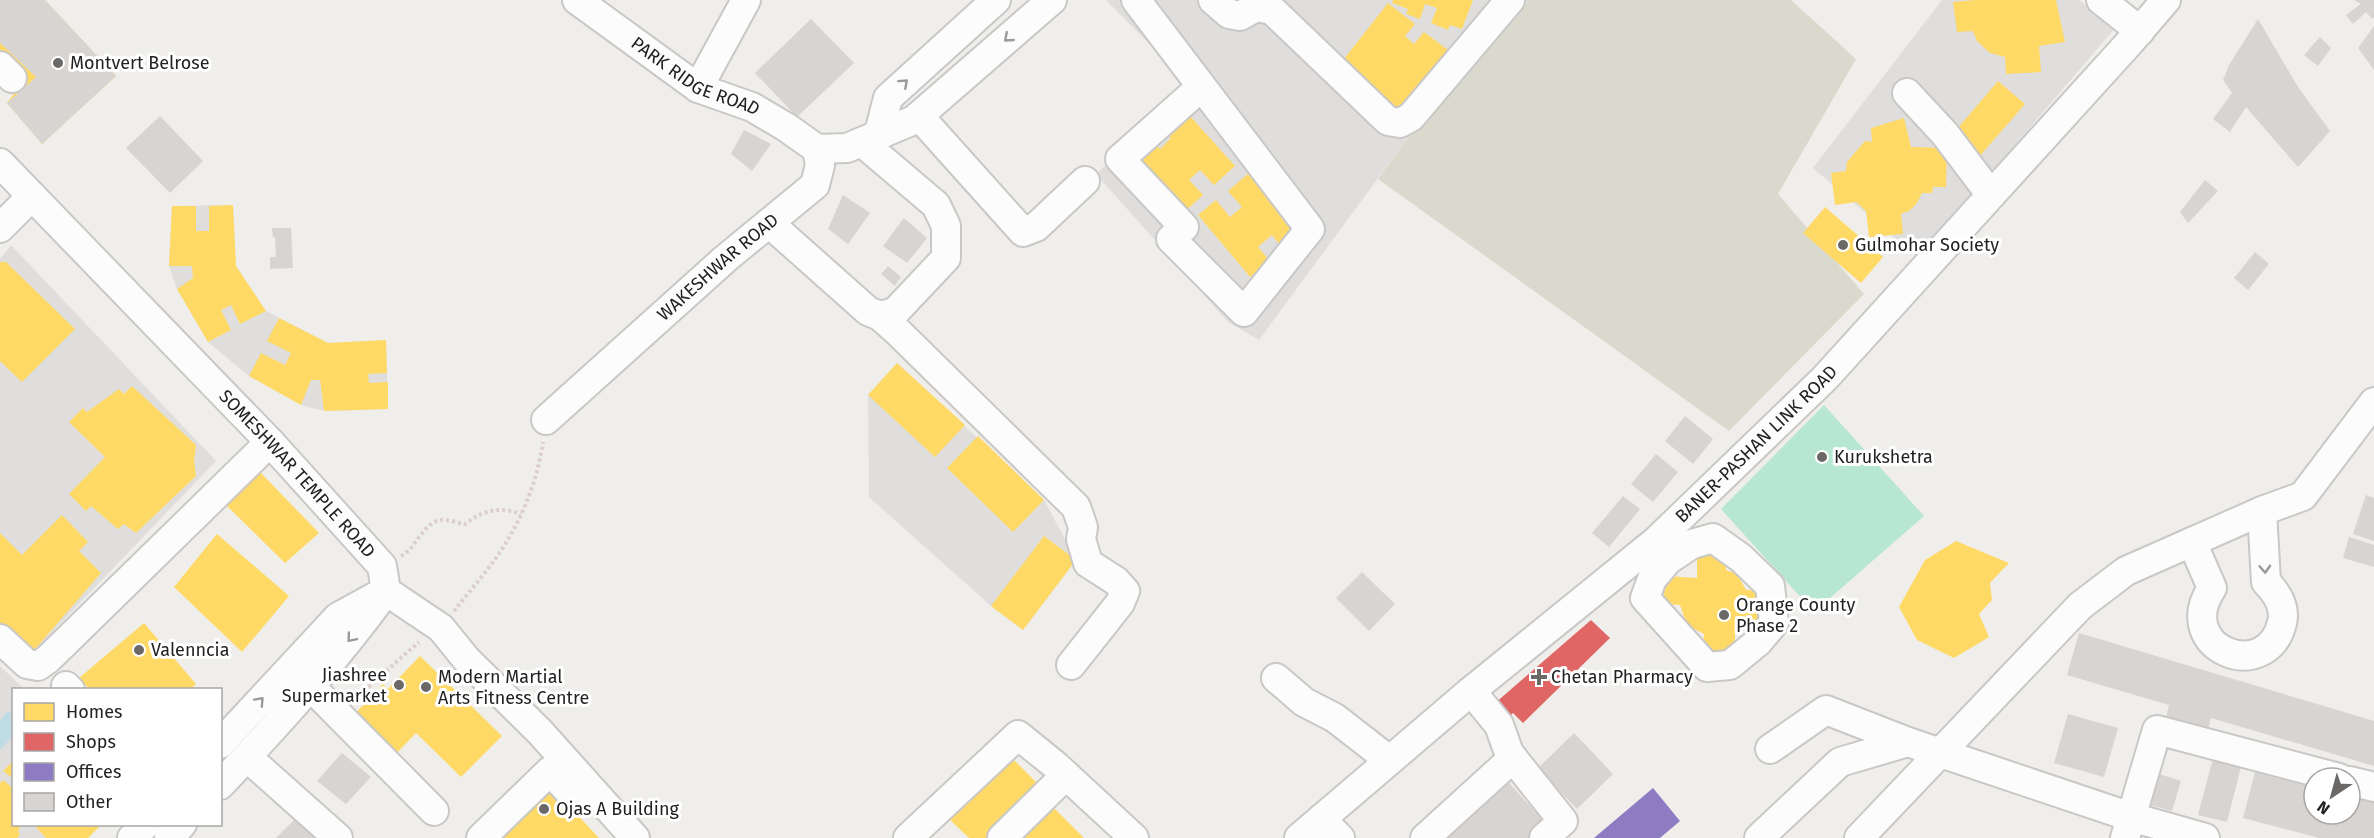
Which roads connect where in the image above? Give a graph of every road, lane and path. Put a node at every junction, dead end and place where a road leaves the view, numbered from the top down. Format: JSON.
{"nodes":[{"id":1,"x":577,"y":0,"type":"edge"},
{"id":2,"x":746,"y":0,"type":"edge"},
{"id":3,"x":996,"y":0,"type":"edge"},
{"id":4,"x":1052,"y":0,"type":"edge"},
{"id":5,"x":1136,"y":0,"type":"edge"},
{"id":6,"x":1213,"y":0,"type":"edge"},
{"id":7,"x":1510,"y":0,"type":"edge"},
{"id":8,"x":2101,"y":0,"type":"edge"},
{"id":9,"x":2166,"y":0,"type":"edge"},
{"id":10,"x":2135,"y":26,"type":"junction"},
{"id":11,"x":1201,"y":87,"type":"junction"},
{"id":12,"x":698,"y":88,"type":"junction"},
{"id":13,"x":1907,"y":93,"type":"dead end"},
{"id":14,"x":919,"y":116,"type":"junction"},
{"id":15,"x":871,"y":138,"type":"junction"},
{"id":16,"x":817,"y":149,"type":"junction"},
{"id":17,"x":0,"y":163,"type":"edge"},
{"id":18,"x":1127,"y":166,"type":"junction"},
{"id":19,"x":1085,"y":181,"type":"dead end"},
{"id":20,"x":1991,"y":195,"type":"junction"},
{"id":21,"x":32,"y":196,"type":"junction"},
{"id":22,"x":769,"y":223,"type":"junction"},
{"id":23,"x":0,"y":228,"type":"edge"},
{"id":24,"x":1163,"y":229,"type":"dead end"},
{"id":25,"x":880,"y":316,"type":"junction"},
{"id":26,"x":2374,"y":402,"type":"edge"},
{"id":27,"x":546,"y":420,"type":"joint"},
{"id":28,"x":270,"y":442,"type":"junction"},
{"id":29,"x":2262,"y":511,"type":"junction"},
{"id":30,"x":521,"y":514,"type":"junction"},
{"id":31,"x":2192,"y":542,"type":"junction"},
{"id":32,"x":1662,"y":551,"type":"junction"},
{"id":33,"x":384,"y":579,"type":"junction"},
{"id":34,"x":432,"y":633,"type":"junction"},
{"id":35,"x":0,"y":639,"type":"edge"},
{"id":36,"x":1071,"y":666,"type":"dead end"},
{"id":37,"x":1276,"y":678,"type":"dead end"},
{"id":38,"x":310,"y":686,"type":"junction"},
{"id":39,"x":1471,"y":692,"type":"junction"},
{"id":40,"x":338,"y":714,"type":"junction"},
{"id":41,"x":222,"y":742,"type":"edge"},
{"id":42,"x":1908,"y":742,"type":"junction"},
{"id":43,"x":1770,"y":749,"type":"dead end"},
{"id":44,"x":1940,"y":753,"type":"junction"},
{"id":45,"x":247,"y":757,"type":"junction"},
{"id":46,"x":1513,"y":758,"type":"junction"},
{"id":47,"x":1389,"y":760,"type":"junction"},
{"id":48,"x":556,"y":764,"type":"junction"},
{"id":49,"x":2302,"y":768,"type":"edge"},
{"id":50,"x":1066,"y":775,"type":"junction"},
{"id":51,"x":222,"y":783,"type":"edge"},
{"id":52,"x":434,"y":811,"type":"dead end"},
{"id":53,"x":145,"y":826,"type":"edge"},
{"id":54,"x":181,"y":826,"type":"edge"},
{"id":55,"x":1331,"y":828,"type":"edge"},
{"id":56,"x":2128,"y":828,"type":"edge"},
{"id":57,"x":132,"y":838,"type":"edge"},
{"id":58,"x":169,"y":838,"type":"edge"},
{"id":59,"x":338,"y":838,"type":"edge"},
{"id":60,"x":481,"y":838,"type":"edge"},
{"id":61,"x":612,"y":838,"type":"edge"},
{"id":62,"x":635,"y":838,"type":"edge"},
{"id":63,"x":908,"y":838,"type":"edge"},
{"id":64,"x":1002,"y":838,"type":"edge"},
{"id":65,"x":1134,"y":838,"type":"edge"},
{"id":66,"x":1299,"y":838,"type":"edge"},
{"id":67,"x":1425,"y":838,"type":"edge"},
{"id":68,"x":1544,"y":838,"type":"edge"},
{"id":69,"x":1759,"y":838,"type":"edge"},
{"id":70,"x":1859,"y":838,"type":"edge"},
{"id":71,"x":2205,"y":838,"type":"edge"}],
"edges":[{"from":1,"to":12,"type":"street","name":"PARK RIDGE ROAD"},
{"from":2,"to":12,"type":"street"},
{"from":15,"to":3,"type":"street","one_way":true},
{"from":4,"to":14,"type":"street","one_way":true},
{"from":5,"to":11,"type":"street"},
{"from":6,"to":7,"type":"street"},
{"from":8,"to":10,"type":"street"},
{"from":9,"to":10,"type":"street","name":"BANER-PASHAN LINK ROAD"},
{"from":10,"to":20,"type":"street","name":"BANER-PASHAN LINK ROAD"},
{"from":11,"to":18,"type":"street"},
{"from":11,"to":18,"type":"street"},
{"from":12,"to":16,"type":"street","name":"PARK RIDGE ROAD"},
{"from":13,"to":20,"type":"street"},
{"from":14,"to":15,"type":"street"},
{"from":14,"to":19,"type":"street"},
{"from":15,"to":16,"type":"street"},
{"from":15,"to":25,"type":"street"},
{"from":16,"to":22,"type":"street","name":"WAKESHWAR ROAD"},
{"from":17,"to":21,"type":"street","name":"SOMESHWAR TEMPLE ROAD"},
{"from":18,"to":24,"type":"street"},
{"from":20,"to":32,"type":"street","name":"BANER-PASHAN LINK ROAD"},
{"from":21,"to":23,"type":"street"},
{"from":21,"to":28,"type":"street","name":"SOMESHWAR TEMPLE ROAD"},
{"from":22,"to":25,"type":"street"},
{"from":22,"to":27,"type":"street","name":"WAKESHWAR ROAD"},
{"from":25,"to":36,"type":"street"},
{"from":26,"to":29,"type":"street"},
{"from":27,"to":30,"type":"path"},
{"from":28,"to":33,"type":"street","name":"SOMESHWAR TEMPLE ROAD"},
{"from":28,"to":35,"type":"street"},
{"from":29,"to":31,"type":"street"},
{"from":29,"to":31,"type":"street","one_way":true},
{"from":30,"to":33,"type":"path"},
{"from":30,"to":34,"type":"path"},
{"from":31,"to":44,"type":"street"},
{"from":32,"to":32,"type":"street"},
{"from":32,"to":39,"type":"street","name":"BANER-PASHAN LINK ROAD"},
{"from":33,"to":34,"type":"street","name":"SOMESHWAR TEMPLE ROAD"},
{"from":33,"to":38,"type":"street","one_way":true},
{"from":41,"to":33,"type":"street","one_way":true},
{"from":34,"to":40,"type":"path"},
{"from":34,"to":48,"type":"street","name":"SOMESHWAR TEMPLE ROAD"},
{"from":37,"to":47,"type":"street"},
{"from":38,"to":40,"type":"street"},
{"from":38,"to":45,"type":"street"},
{"from":39,"to":46,"type":"street"},
{"from":39,"to":47,"type":"street","name":"BANER-PASHAN LINK ROAD"},
{"from":40,"to":52,"type":"street"},
{"from":42,"to":43,"type":"street"},
{"from":42,"to":44,"type":"street"},
{"from":42,"to":69,"type":"street"},
{"from":44,"to":56,"type":"street"},
{"from":44,"to":70,"type":"street"},
{"from":45,"to":51,"type":"street"},
{"from":45,"to":59,"type":"street"},
{"from":46,"to":67,"type":"street"},
{"from":46,"to":68,"type":"street"},
{"from":47,"to":55,"type":"street","name":"BANER-PASHAN LINK ROAD"},
{"from":48,"to":60,"type":"street"},
{"from":48,"to":61,"type":"street"},
{"from":48,"to":62,"type":"street","name":"SOMESHWAR TEMPLE ROAD"},
{"from":49,"to":56,"type":"street"},
{"from":50,"to":63,"type":"street"},
{"from":50,"to":64,"type":"street"},
{"from":50,"to":65,"type":"street"},
{"from":53,"to":57,"type":"street"},
{"from":54,"to":58,"type":"street"},
{"from":55,"to":66,"type":"street","name":"BANER-PASHAN LINK ROAD"},
{"from":56,"to":71,"type":"street"}]}
